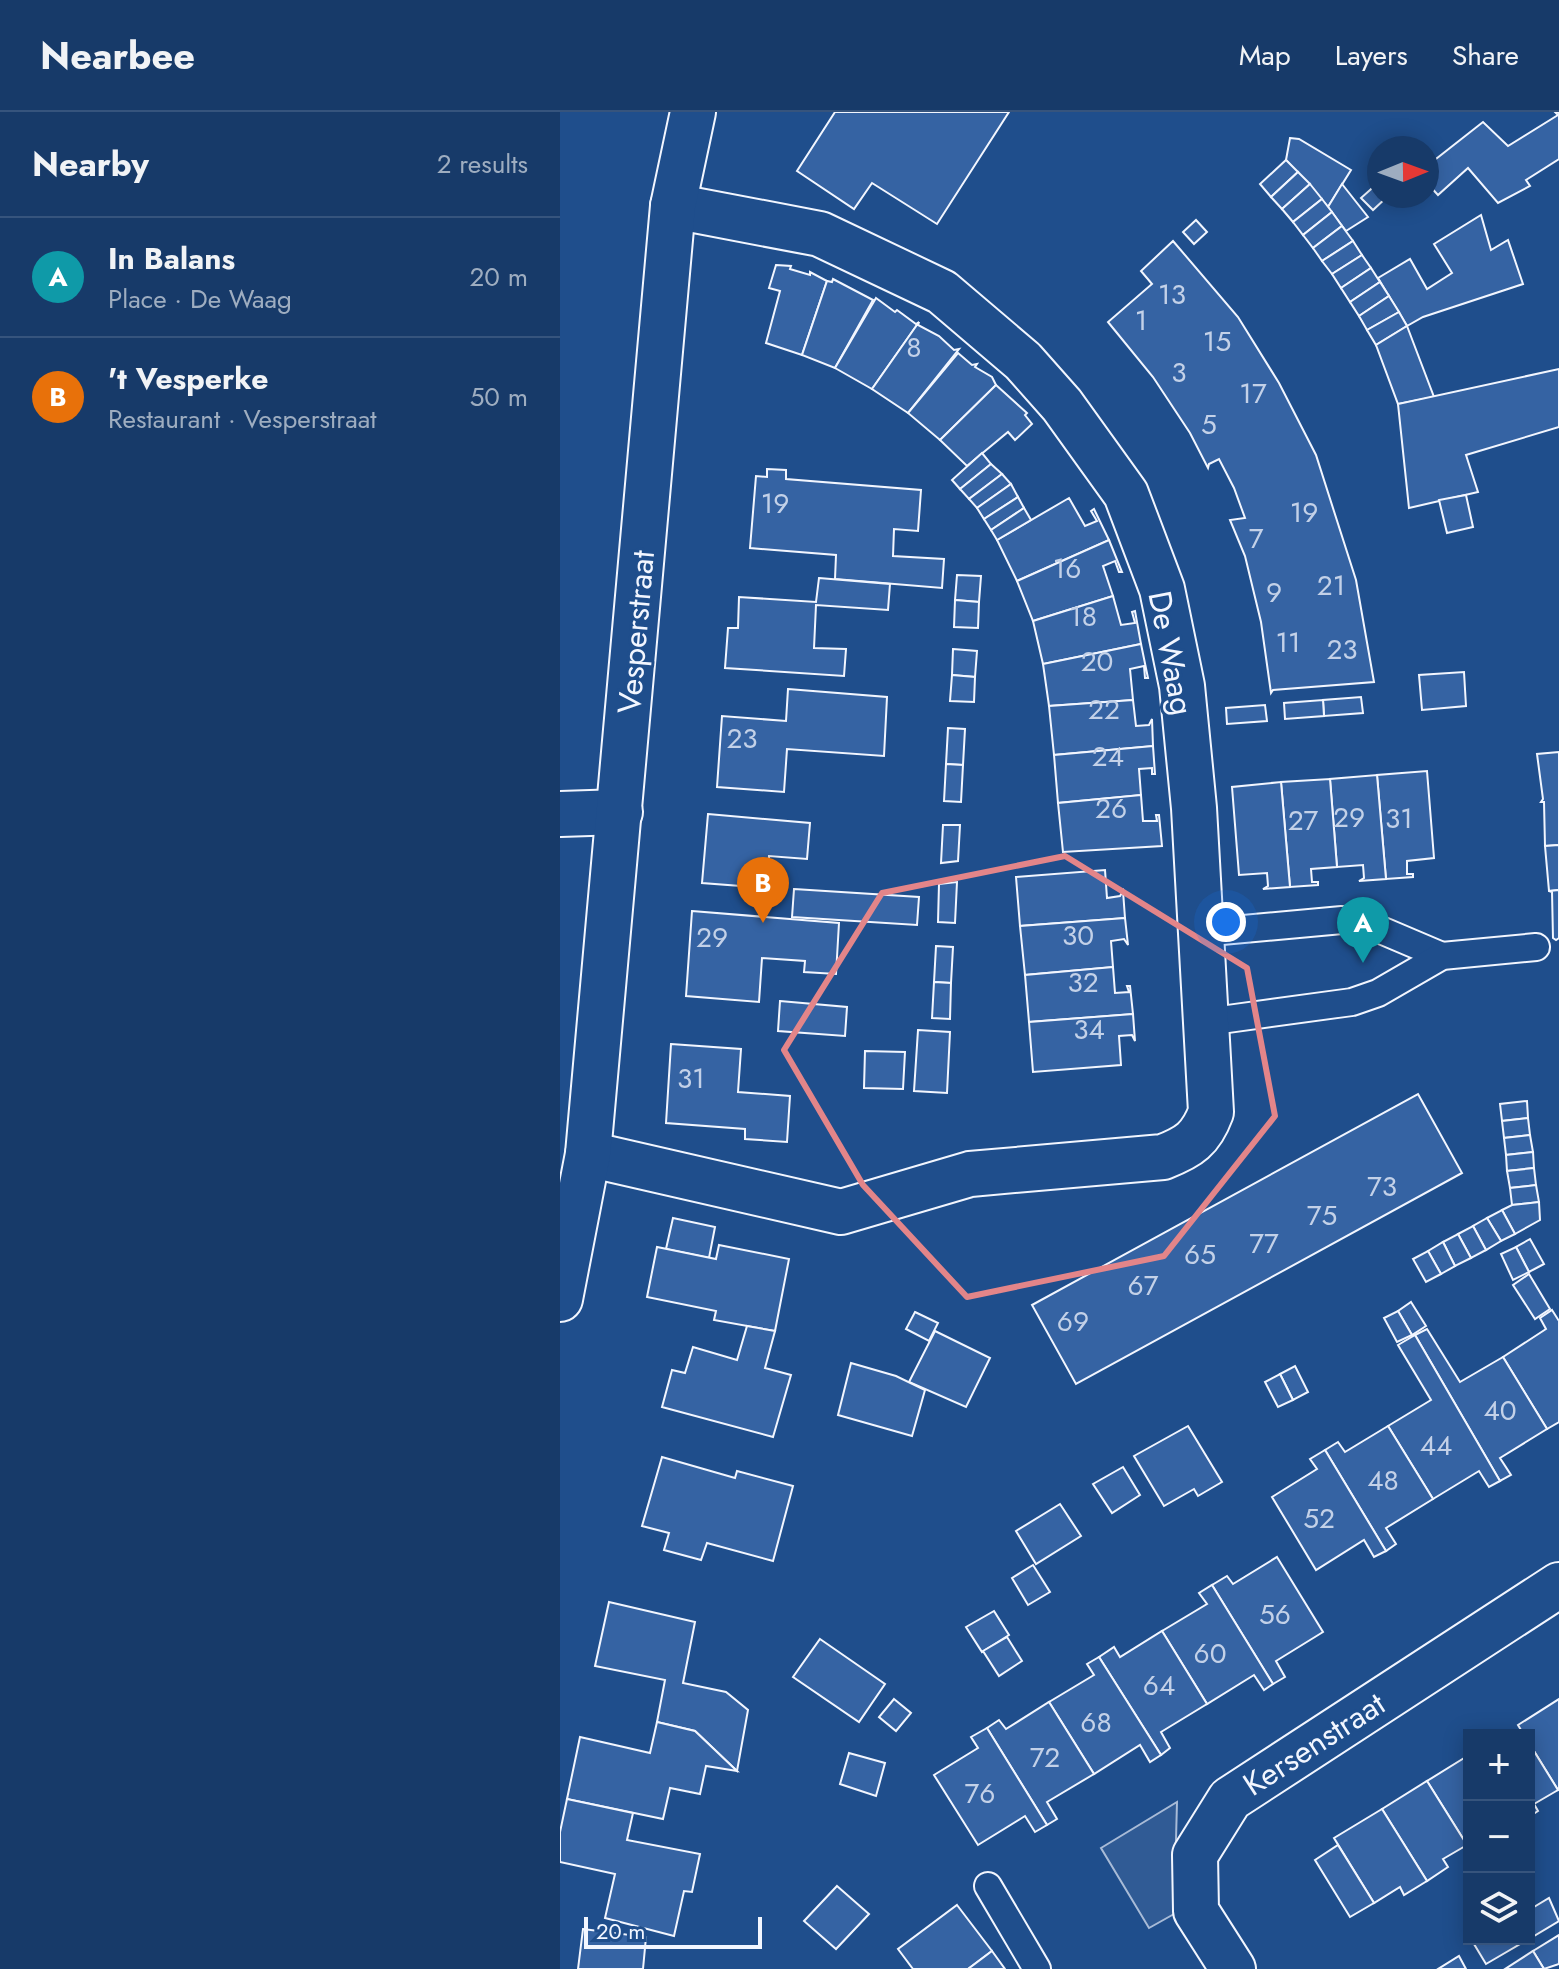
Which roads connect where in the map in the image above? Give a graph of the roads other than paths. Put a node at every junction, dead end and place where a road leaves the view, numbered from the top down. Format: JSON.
{"nodes":[{"id":1,"x":693,"y":112,"type":"edge"},
{"id":2,"x":673,"y":206,"type":"junction"},
{"id":3,"x":620,"y":812,"type":"junction"},
{"id":4,"x":560,"y":814,"type":"edge"},
{"id":5,"x":1200,"y":933,"type":"junction"},
{"id":6,"x":1536,"y":947,"type":"dead end"},
{"id":7,"x":1442,"y":956,"type":"junction"},
{"id":8,"x":1206,"y":1022,"type":"junction"},
{"id":9,"x":588,"y":1154,"type":"junction"},
{"id":10,"x":560,"y":1299,"type":"edge"},
{"id":11,"x":1559,"y":1585,"type":"edge"},
{"id":12,"x":988,"y":1886,"type":"dead end"},
{"id":13,"x":1222,"y":1965,"type":"edge"},
{"id":14,"x":1037,"y":1969,"type":"edge"}],
"edges":[{"from":1,"to":2,"type":"street","name":"Vesperstraat"},
{"from":2,"to":3,"type":"street","name":"Vesperstraat"},
{"from":2,"to":5,"type":"street","name":"De Waag"},
{"from":3,"to":4,"type":"street"},
{"from":3,"to":9,"type":"street","name":"Vesperstraat"},
{"from":5,"to":7,"type":"lane"},
{"from":5,"to":8,"type":"street","name":"De Waag"},
{"from":6,"to":7,"type":"lane"},
{"from":7,"to":8,"type":"lane"},
{"from":8,"to":9,"type":"street","name":"De Waag"},
{"from":9,"to":10,"type":"street","name":"Vesperstraat"},
{"from":11,"to":13,"type":"street","name":"Kersenstraat"},
{"from":12,"to":14,"type":"lane"}]}
